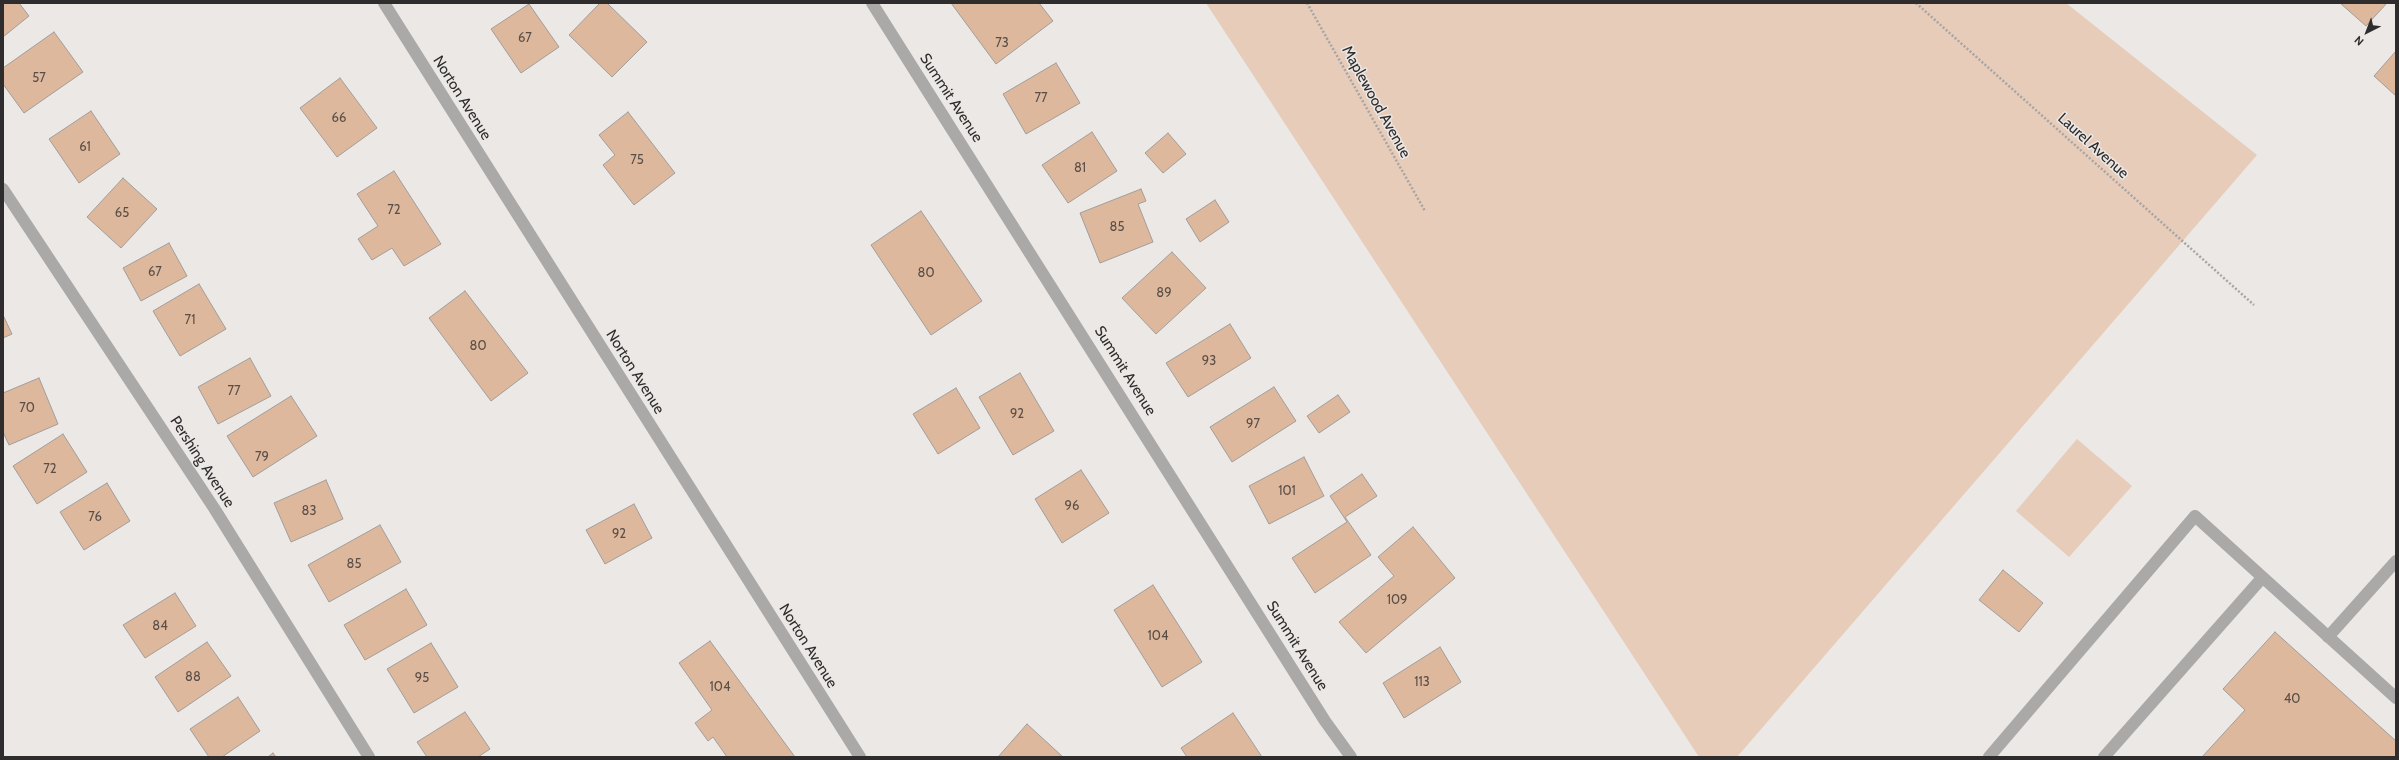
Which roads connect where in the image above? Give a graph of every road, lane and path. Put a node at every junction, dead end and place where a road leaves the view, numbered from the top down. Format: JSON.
{"nodes":[{"id":1,"x":384,"y":3,"type":"edge"},
{"id":2,"x":872,"y":3,"type":"edge"},
{"id":3,"x":1307,"y":3,"type":"edge"},
{"id":4,"x":1916,"y":3,"type":"edge"},
{"id":5,"x":3,"y":189,"type":"edge"},
{"id":6,"x":1425,"y":211,"type":"dead end"},
{"id":7,"x":2254,"y":305,"type":"dead end"},
{"id":8,"x":2396,"y":561,"type":"edge"},
{"id":9,"x":2262,"y":578,"type":"junction"},
{"id":10,"x":2328,"y":637,"type":"junction"},
{"id":11,"x":2396,"y":698,"type":"edge"},
{"id":12,"x":369,"y":757,"type":"edge"},
{"id":13,"x":860,"y":757,"type":"edge"},
{"id":14,"x":1351,"y":757,"type":"edge"},
{"id":15,"x":1989,"y":757,"type":"edge"},
{"id":16,"x":2104,"y":757,"type":"edge"}],
"edges":[{"from":1,"to":13,"type":"street","name":"Norton Avenue"},
{"from":2,"to":14,"type":"street","name":"Summit Avenue"},
{"from":3,"to":6,"type":"path","name":"Maplewood Avenue"},
{"from":4,"to":7,"type":"path","name":"Laurel Avenue"},
{"from":5,"to":12,"type":"street","name":"Pershing Avenue"},
{"from":8,"to":10,"type":"street"},
{"from":9,"to":10,"type":"street"},
{"from":9,"to":15,"type":"street"},
{"from":9,"to":16,"type":"street"},
{"from":10,"to":11,"type":"street"}]}
